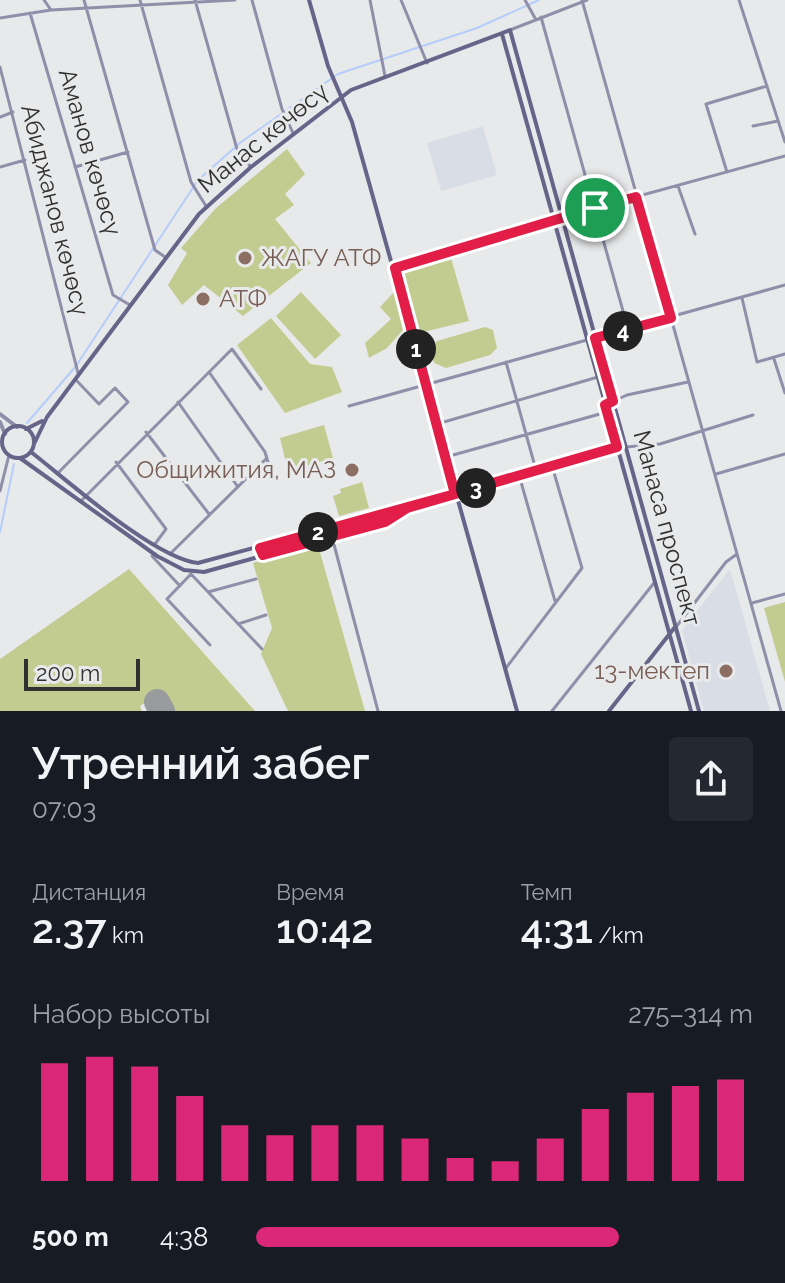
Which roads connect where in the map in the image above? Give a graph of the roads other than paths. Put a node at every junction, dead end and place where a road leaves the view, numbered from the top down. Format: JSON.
{"nodes":[{"id":1,"x":44,"y":0,"type":"edge"},
{"id":2,"x":84,"y":0,"type":"edge"},
{"id":3,"x":235,"y":0,"type":"edge"},
{"id":4,"x":252,"y":0,"type":"edge"},
{"id":5,"x":309,"y":0,"type":"edge"},
{"id":6,"x":370,"y":0,"type":"edge"},
{"id":7,"x":401,"y":0,"type":"edge"},
{"id":8,"x":526,"y":0,"type":"edge"},
{"id":9,"x":584,"y":0,"type":"edge"},
{"id":10,"x":739,"y":0,"type":"edge"},
{"id":11,"x":195,"y":1,"type":"edge"},
{"id":12,"x":140,"y":2,"type":"edge"},
{"id":13,"x":86,"y":8,"type":"junction"},
{"id":14,"x":51,"y":10,"type":"junction"},
{"id":15,"x":30,"y":13,"type":"junction"},
{"id":16,"x":1,"y":17,"type":"edge"},
{"id":17,"x":541,"y":17,"type":"junction"},
{"id":18,"x":535,"y":19,"type":"junction"},
{"id":19,"x":510,"y":30,"type":"junction"},
{"id":20,"x":502,"y":34,"type":"junction"},
{"id":21,"x":427,"y":63,"type":"junction"},
{"id":22,"x":0,"y":67,"type":"edge"},
{"id":23,"x":385,"y":76,"type":"junction"},
{"id":24,"x":767,"y":86,"type":"junction"},
{"id":25,"x":343,"y":96,"type":"junction"},
{"id":26,"x":13,"y":112,"type":"junction"},
{"id":27,"x":0,"y":117,"type":"edge"},
{"id":28,"x":778,"y":121,"type":"junction"},
{"id":29,"x":753,"y":126,"type":"dead end"},
{"id":30,"x":293,"y":133,"type":"junction"},
{"id":31,"x":785,"y":142,"type":"edge"},
{"id":32,"x":542,"y":147,"type":"junction"},
{"id":33,"x":534,"y":149,"type":"junction"},
{"id":34,"x":128,"y":152,"type":"junction"},
{"id":35,"x":785,"y":156,"type":"edge"},
{"id":36,"x":25,"y":160,"type":"junction"},
{"id":37,"x":0,"y":167,"type":"edge"},
{"id":38,"x":75,"y":167,"type":"junction"},
{"id":39,"x":251,"y":167,"type":"junction"},
{"id":40,"x":727,"y":172,"type":"junction"},
{"id":41,"x":678,"y":186,"type":"junction"},
{"id":42,"x":636,"y":197,"type":"junction"},
{"id":43,"x":206,"y":206,"type":"junction"},
{"id":44,"x":595,"y":208,"type":"junction"},
{"id":45,"x":562,"y":217,"type":"junction"},
{"id":46,"x":554,"y":220,"type":"junction"},
{"id":47,"x":695,"y":234,"type":"dead end"},
{"id":48,"x":165,"y":257,"type":"junction"},
{"id":49,"x":395,"y":268,"type":"junction"},
{"id":50,"x":785,"y":285,"type":"edge"},
{"id":51,"x":742,"y":298,"type":"junction"},
{"id":52,"x":130,"y":305,"type":"junction"},
{"id":53,"x":671,"y":318,"type":"junction"},
{"id":54,"x":628,"y":329,"type":"junction"},
{"id":55,"x":595,"y":338,"type":"junction"},
{"id":56,"x":587,"y":340,"type":"junction"},
{"id":57,"x":785,"y":354,"type":"edge"},
{"id":58,"x":774,"y":358,"type":"junction"},
{"id":59,"x":506,"y":362,"type":"junction"},
{"id":60,"x":209,"y":372,"type":"junction"},
{"id":61,"x":77,"y":375,"type":"junction"},
{"id":62,"x":598,"y":377,"type":"junction"},
{"id":63,"x":688,"y":382,"type":"junction"},
{"id":64,"x":425,"y":385,"type":"junction"},
{"id":65,"x":261,"y":389,"type":"dead end"},
{"id":66,"x":785,"y":393,"type":"edge"},
{"id":67,"x":517,"y":401,"type":"junction"},
{"id":68,"x":613,"y":401,"type":"junction"},
{"id":69,"x":178,"y":402,"type":"junction"},
{"id":70,"x":605,"y":405,"type":"junction"},
{"id":71,"x":349,"y":406,"type":"dead end"},
{"id":72,"x":607,"y":412,"type":"junction"},
{"id":73,"x":0,"y":414,"type":"edge"},
{"id":74,"x":753,"y":415,"type":"dead end"},
{"id":75,"x":47,"y":417,"type":"junction"},
{"id":76,"x":0,"y":422,"type":"edge"},
{"id":77,"x":437,"y":424,"type":"junction"},
{"id":78,"x":17,"y":427,"type":"junction"},
{"id":79,"x":26,"y":429,"type":"junction"},
{"id":80,"x":146,"y":432,"type":"junction"},
{"id":81,"x":702,"y":432,"type":"junction"},
{"id":82,"x":3,"y":435,"type":"edge"},
{"id":83,"x":526,"y":436,"type":"junction"},
{"id":84,"x":34,"y":444,"type":"junction"},
{"id":85,"x":617,"y":447,"type":"junction"},
{"id":86,"x":625,"y":447,"type":"junction"},
{"id":87,"x":0,"y":449,"type":"edge"},
{"id":88,"x":31,"y":452,"type":"junction"},
{"id":89,"x":8,"y":454,"type":"junction"},
{"id":90,"x":785,"y":454,"type":"edge"},
{"id":91,"x":446,"y":457,"type":"junction"},
{"id":92,"x":20,"y":458,"type":"junction"},
{"id":93,"x":266,"y":459,"type":"junction"},
{"id":94,"x":116,"y":462,"type":"junction"},
{"id":95,"x":552,"y":466,"type":"junction"},
{"id":96,"x":536,"y":470,"type":"junction"},
{"id":97,"x":58,"y":473,"type":"junction"},
{"id":98,"x":715,"y":474,"type":"junction"},
{"id":99,"x":519,"y":475,"type":"junction"},
{"id":100,"x":273,"y":479,"type":"dead end"},
{"id":101,"x":238,"y":487,"type":"junction"},
{"id":102,"x":0,"y":491,"type":"edge"},
{"id":103,"x":455,"y":494,"type":"junction"},
{"id":104,"x":86,"y":495,"type":"junction"},
{"id":105,"x":81,"y":501,"type":"junction"},
{"id":106,"x":407,"y":508,"type":"junction"},
{"id":107,"x":209,"y":514,"type":"junction"},
{"id":108,"x":644,"y":514,"type":"junction"},
{"id":109,"x":636,"y":516,"type":"junction"},
{"id":110,"x":334,"y":534,"type":"junction"},
{"id":111,"x":324,"y":537,"type":"junction"},
{"id":112,"x":331,"y":541,"type":"junction"},
{"id":113,"x":155,"y":544,"type":"junction"},
{"id":114,"x":260,"y":548,"type":"junction"},
{"id":115,"x":170,"y":554,"type":"junction"},
{"id":116,"x":737,"y":554,"type":"junction"},
{"id":117,"x":263,"y":555,"type":"junction"},
{"id":118,"x":152,"y":556,"type":"dead end"},
{"id":119,"x":659,"y":567,"type":"junction"},
{"id":120,"x":651,"y":569,"type":"junction"},
{"id":121,"x":190,"y":573,"type":"junction"},
{"id":122,"x":256,"y":579,"type":"dead end"},
{"id":123,"x":655,"y":582,"type":"junction"},
{"id":124,"x":180,"y":586,"type":"junction"},
{"id":125,"x":208,"y":592,"type":"junction"},
{"id":126,"x":785,"y":594,"type":"edge"},
{"id":127,"x":555,"y":601,"type":"junction"},
{"id":128,"x":752,"y":603,"type":"junction"},
{"id":129,"x":266,"y":615,"type":"dead end"},
{"id":130,"x":238,"y":624,"type":"junction"},
{"id":131,"x":675,"y":627,"type":"junction"},
{"id":132,"x":670,"y":635,"type":"junction"},
{"id":133,"x":210,"y":645,"type":"dead end"},
{"id":134,"x":262,"y":649,"type":"dead end"},
{"id":135,"x":505,"y":669,"type":"junction"},
{"id":136,"x":688,"y":676,"type":"junction"},
{"id":137,"x":682,"y":677,"type":"junction"},
{"id":138,"x":617,"y":701,"type":"junction"},
{"id":139,"x":697,"y":704,"type":"junction"},
{"id":140,"x":691,"y":708,"type":"edge"},
{"id":141,"x":378,"y":711,"type":"edge"},
{"id":142,"x":517,"y":711,"type":"edge"},
{"id":143,"x":552,"y":711,"type":"edge"},
{"id":144,"x":609,"y":711,"type":"edge"},
{"id":145,"x":620,"y":711,"type":"edge"},
{"id":146,"x":699,"y":711,"type":"edge"},
{"id":147,"x":781,"y":711,"type":"edge"}],
"edges":[{"from":1,"to":14,"type":"street"},
{"from":2,"to":13,"type":"street"},
{"from":3,"to":11,"type":"street"},
{"from":4,"to":30,"type":"street"},
{"from":5,"to":25,"type":"main road"},
{"from":6,"to":23,"type":"street"},
{"from":7,"to":21,"type":"street"},
{"from":8,"to":18,"type":"street"},
{"from":9,"to":17,"type":"street","name":"Манас көчөсү"},
{"from":9,"to":42,"type":"street"},
{"from":10,"to":24,"type":"street"},
{"from":11,"to":12,"type":"street"},
{"from":11,"to":39,"type":"street"},
{"from":12,"to":13,"type":"street"},
{"from":12,"to":43,"type":"street"},
{"from":13,"to":14,"type":"street"},
{"from":13,"to":34,"type":"street"},
{"from":14,"to":15,"type":"street"},
{"from":15,"to":16,"type":"street"},
{"from":15,"to":38,"type":"street","name":"Аманов көчөсү"},
{"from":17,"to":18,"type":"street","name":"Манас көчөсү"},
{"from":17,"to":44,"type":"street"},
{"from":18,"to":19,"type":"street","name":"Манас көчөсү"},
{"from":19,"to":20,"type":"main road","name":"Манас көчөсү"},
{"from":19,"to":32,"type":"main road","name":"Манаса проспект"},
{"from":20,"to":21,"type":"main road","name":"Манас көчөсү"},
{"from":20,"to":33,"type":"main road"},
{"from":21,"to":23,"type":"main road","name":"Манас көчөсү"},
{"from":22,"to":26,"type":"street","name":"Абиджанов көчөсү"},
{"from":23,"to":25,"type":"main road","name":"Манас көчөсү"},
{"from":24,"to":28,"type":"street"},
{"from":24,"to":40,"type":"street"},
{"from":25,"to":30,"type":"main road","name":"Манас көчөсү"},
{"from":25,"to":49,"type":"main road"},
{"from":26,"to":27,"type":"street"},
{"from":26,"to":36,"type":"street","name":"Абиджанов көчөсү"},
{"from":28,"to":29,"type":"street"},
{"from":28,"to":31,"type":"street"},
{"from":30,"to":39,"type":"main road","name":"Манас көчөсү"},
{"from":32,"to":33,"type":"street"},
{"from":32,"to":45,"type":"main road","name":"Манаса проспект"},
{"from":33,"to":46,"type":"main road"},
{"from":34,"to":38,"type":"street"},
{"from":34,"to":48,"type":"street"},
{"from":35,"to":40,"type":"street"},
{"from":36,"to":37,"type":"street"},
{"from":36,"to":61,"type":"street","name":"Абиджанов көчөсү"},
{"from":38,"to":52,"type":"street","name":"Аманов көчөсү"},
{"from":39,"to":43,"type":"main road","name":"Манас көчөсү"},
{"from":40,"to":41,"type":"street"},
{"from":41,"to":42,"type":"street"},
{"from":41,"to":47,"type":"street"},
{"from":42,"to":44,"type":"street"},
{"from":42,"to":53,"type":"street"},
{"from":43,"to":48,"type":"main road","name":"Манас көчөсү"},
{"from":44,"to":45,"type":"street"},
{"from":44,"to":54,"type":"street"},
{"from":45,"to":46,"type":"street"},
{"from":45,"to":55,"type":"main road","name":"Манаса проспект"},
{"from":46,"to":49,"type":"street"},
{"from":46,"to":56,"type":"main road"},
{"from":48,"to":52,"type":"main road","name":"Манас көчөсү"},
{"from":49,"to":64,"type":"main road"},
{"from":50,"to":51,"type":"street"},
{"from":51,"to":53,"type":"street"},
{"from":51,"to":58,"type":"street"},
{"from":52,"to":61,"type":"main road","name":"Манас көчөсү"},
{"from":53,"to":54,"type":"street"},
{"from":53,"to":63,"type":"street"},
{"from":54,"to":55,"type":"street"},
{"from":55,"to":56,"type":"street"},
{"from":55,"to":68,"type":"main road","name":"Манаса проспект"},
{"from":56,"to":59,"type":"street"},
{"from":56,"to":62,"type":"main road"},
{"from":57,"to":58,"type":"street"},
{"from":58,"to":66,"type":"street"},
{"from":59,"to":64,"type":"street"},
{"from":59,"to":67,"type":"street"},
{"from":60,"to":65,"type":"street"},
{"from":60,"to":69,"type":"street"},
{"from":60,"to":93,"type":"street"},
{"from":61,"to":75,"type":"main road","name":"Манас көчөсү"},
{"from":61,"to":97,"type":"street"},
{"from":62,"to":67,"type":"street"},
{"from":62,"to":70,"type":"main road"},
{"from":63,"to":68,"type":"street"},
{"from":63,"to":81,"type":"street"},
{"from":64,"to":71,"type":"street"},
{"from":64,"to":77,"type":"main road"},
{"from":67,"to":77,"type":"street"},
{"from":67,"to":83,"type":"street"},
{"from":68,"to":70,"type":"street"},
{"from":68,"to":86,"type":"main road","name":"Манаса проспект"},
{"from":69,"to":80,"type":"street"},
{"from":69,"to":101,"type":"street"},
{"from":70,"to":72,"type":"main road"},
{"from":72,"to":83,"type":"street"},
{"from":72,"to":85,"type":"main road"},
{"from":73,"to":78,"type":"street"},
{"from":74,"to":81,"type":"street"},
{"from":75,"to":79,"type":"main road"},
{"from":75,"to":84,"type":"main road"},
{"from":76,"to":82,"type":"street"},
{"from":77,"to":91,"type":"main road"},
{"from":78,"to":79,"type":"main road"},
{"from":78,"to":82,"type":"main road"},
{"from":79,"to":84,"type":"main road"},
{"from":80,"to":94,"type":"street"},
{"from":80,"to":107,"type":"street"},
{"from":81,"to":86,"type":"street"},
{"from":81,"to":98,"type":"street"},
{"from":82,"to":89,"type":"main road"},
{"from":83,"to":91,"type":"street"},
{"from":83,"to":96,"type":"street"},
{"from":84,"to":88,"type":"main road"},
{"from":85,"to":86,"type":"main road"},
{"from":85,"to":95,"type":"main road"},
{"from":85,"to":109,"type":"main road"},
{"from":86,"to":108,"type":"main road","name":"Манаса проспект"},
{"from":87,"to":89,"type":"main road"},
{"from":88,"to":92,"type":"main road"},
{"from":88,"to":97,"type":"main road"},
{"from":89,"to":92,"type":"main road"},
{"from":89,"to":102,"type":"street"},
{"from":90,"to":98,"type":"street"},
{"from":91,"to":103,"type":"main road"},
{"from":92,"to":105,"type":"main road"},
{"from":93,"to":100,"type":"street"},
{"from":93,"to":101,"type":"street"},
{"from":94,"to":104,"type":"street"},
{"from":94,"to":113,"type":"street"},
{"from":95,"to":96,"type":"main road"},
{"from":95,"to":127,"type":"street"},
{"from":96,"to":99,"type":"main road"},
{"from":97,"to":104,"type":"main road"},
{"from":98,"to":116,"type":"street"},
{"from":99,"to":103,"type":"main road"},
{"from":99,"to":127,"type":"street"},
{"from":101,"to":107,"type":"street"},
{"from":103,"to":106,"type":"main road"},
{"from":103,"to":135,"type":"main road"},
{"from":104,"to":105,"type":"street"},
{"from":104,"to":113,"type":"main road"},
{"from":105,"to":121,"type":"main road"},
{"from":106,"to":110,"type":"main road"},
{"from":106,"to":114,"type":"main road"},
{"from":107,"to":115,"type":"street"},
{"from":108,"to":109,"type":"main road"},
{"from":108,"to":119,"type":"main road","name":"Манаса проспект"},
{"from":109,"to":120,"type":"main road"},
{"from":110,"to":111,"type":"main road"},
{"from":110,"to":112,"type":"street"},
{"from":111,"to":112,"type":"street"},
{"from":111,"to":117,"type":"main road"},
{"from":112,"to":141,"type":"street"},
{"from":113,"to":115,"type":"main road"},
{"from":114,"to":115,"type":"main road"},
{"from":114,"to":117,"type":"main road"},
{"from":116,"to":128,"type":"street"},
{"from":116,"to":131,"type":"street"},
{"from":117,"to":121,"type":"main road"},
{"from":118,"to":124,"type":"street"},
{"from":119,"to":120,"type":"main road"},
{"from":119,"to":131,"type":"main road","name":"Манаса проспект"},
{"from":120,"to":123,"type":"main road"},
{"from":121,"to":124,"type":"street"},
{"from":121,"to":125,"type":"street"},
{"from":122,"to":125,"type":"street"},
{"from":123,"to":132,"type":"main road"},
{"from":123,"to":143,"type":"street"},
{"from":124,"to":133,"type":"street"},
{"from":125,"to":130,"type":"street"},
{"from":126,"to":128,"type":"street"},
{"from":127,"to":135,"type":"street"},
{"from":128,"to":147,"type":"street"},
{"from":129,"to":130,"type":"street"},
{"from":130,"to":134,"type":"street"},
{"from":131,"to":132,"type":"main road"},
{"from":131,"to":136,"type":"main road","name":"Манаса проспект"},
{"from":132,"to":137,"type":"main road"},
{"from":132,"to":138,"type":"main road"},
{"from":135,"to":142,"type":"main road"},
{"from":136,"to":137,"type":"main road"},
{"from":136,"to":139,"type":"main road","name":"Манаса проспект"},
{"from":137,"to":140,"type":"main road"},
{"from":138,"to":144,"type":"main road"},
{"from":138,"to":145,"type":"main road"},
{"from":139,"to":140,"type":"main road"},
{"from":139,"to":146,"type":"main road","name":"Манаса проспект"}]}
